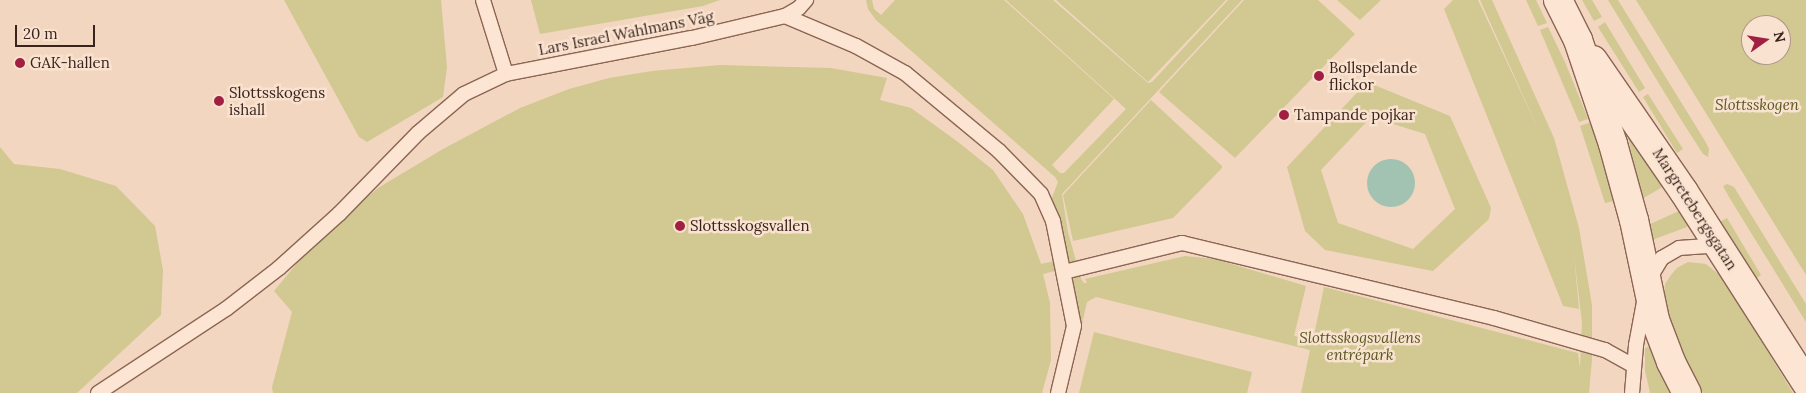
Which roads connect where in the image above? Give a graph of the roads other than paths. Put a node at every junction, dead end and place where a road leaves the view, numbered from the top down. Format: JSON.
{"nodes":[{"id":1,"x":483,"y":0,"type":"edge"},
{"id":2,"x":806,"y":0,"type":"edge"},
{"id":3,"x":1558,"y":0,"type":"edge"},
{"id":4,"x":785,"y":16,"type":"junction"},
{"id":5,"x":1578,"y":40,"type":"junction"},
{"id":6,"x":506,"y":74,"type":"junction"},
{"id":7,"x":1718,"y":245,"type":"junction"},
{"id":8,"x":1064,"y":272,"type":"junction"},
{"id":9,"x":1647,"y":283,"type":"junction"},
{"id":10,"x":1634,"y":366,"type":"junction"},
{"id":11,"x":1806,"y":383,"type":"edge"},
{"id":12,"x":98,"y":393,"type":"edge"},
{"id":13,"x":1058,"y":393,"type":"edge"},
{"id":14,"x":1632,"y":393,"type":"edge"},
{"id":15,"x":1687,"y":393,"type":"edge"}],
"edges":[{"from":1,"to":6,"type":"lane"},
{"from":2,"to":4,"type":"lane","name":"Lars Israel Wahlmans Väg"},
{"from":3,"to":5,"type":"main road","name":"Margretebergsgatan"},
{"from":4,"to":6,"type":"lane","name":"Lars Israel Wahlmans Väg"},
{"from":4,"to":8,"type":"lane"},
{"from":5,"to":7,"type":"main road","name":"Margretebergsgatan"},
{"from":5,"to":9,"type":"main road","name":"Margretebergsgatan"},
{"from":6,"to":12,"type":"lane","name":"Lars Israel Wahlmans Väg"},
{"from":7,"to":9,"type":"lane"},
{"from":7,"to":11,"type":"main road","name":"Margretebergsgatan"},
{"from":8,"to":10,"type":"lane"},
{"from":8,"to":13,"type":"lane"},
{"from":9,"to":10,"type":"lane"},
{"from":9,"to":15,"type":"main road","name":"Margretebergsgatan"},
{"from":10,"to":14,"type":"lane"}]}
